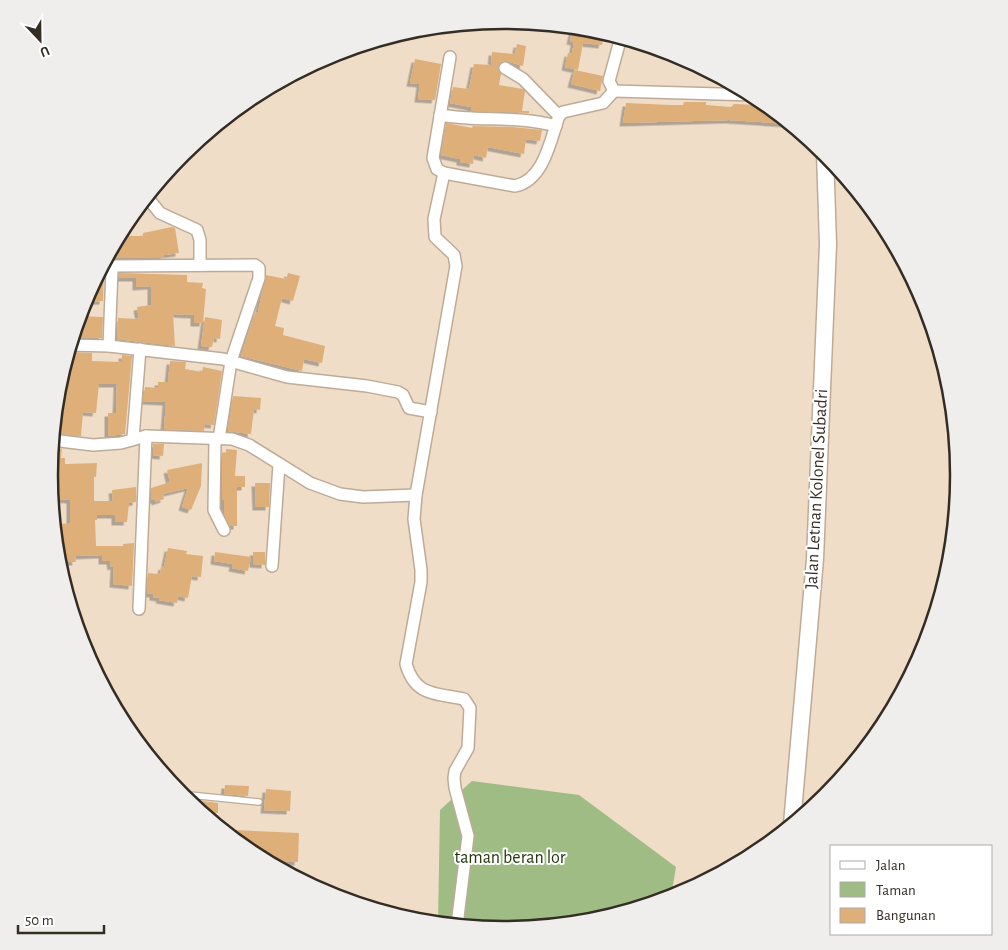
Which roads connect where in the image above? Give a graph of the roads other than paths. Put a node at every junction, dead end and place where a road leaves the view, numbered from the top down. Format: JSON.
{"nodes":[{"id":1,"x":618,"y":44,"type":"edge"},
{"id":2,"x":450,"y":57,"type":"dead end"},
{"id":3,"x":505,"y":68,"type":"dead end"},
{"id":4,"x":614,"y":91,"type":"junction"},
{"id":5,"x":736,"y":94,"type":"edge"},
{"id":6,"x":440,"y":115,"type":"junction"},
{"id":7,"x":557,"y":121,"type":"junction"},
{"id":8,"x":825,"y":165,"type":"edge"},
{"id":9,"x":444,"y":173,"type":"junction"},
{"id":10,"x":151,"y":202,"type":"edge"},
{"id":11,"x":111,"y":264,"type":"edge"},
{"id":12,"x":200,"y":266,"type":"junction"},
{"id":13,"x":108,"y":270,"type":"edge"},
{"id":14,"x":77,"y":345,"type":"edge"},
{"id":15,"x":109,"y":346,"type":"junction"},
{"id":16,"x":140,"y":349,"type":"junction"},
{"id":17,"x":231,"y":361,"type":"junction"},
{"id":18,"x":431,"y":412,"type":"junction"},
{"id":19,"x":146,"y":436,"type":"junction"},
{"id":20,"x":133,"y":438,"type":"junction"},
{"id":21,"x":217,"y":439,"type":"junction"},
{"id":22,"x":60,"y":441,"type":"edge"},
{"id":23,"x":279,"y":465,"type":"junction"},
{"id":24,"x":416,"y":495,"type":"junction"},
{"id":25,"x":224,"y":530,"type":"dead end"},
{"id":26,"x":272,"y":566,"type":"dead end"},
{"id":27,"x":139,"y":610,"type":"dead end"},
{"id":28,"x":193,"y":795,"type":"edge"},
{"id":29,"x":259,"y":802,"type":"dead end"},
{"id":30,"x":793,"y":815,"type":"edge"},
{"id":31,"x":458,"y":918,"type":"edge"}],
"edges":[{"from":1,"to":4,"type":"street"},
{"from":2,"to":6,"type":"street"},
{"from":3,"to":7,"type":"street"},
{"from":4,"to":5,"type":"street"},
{"from":4,"to":7,"type":"street"},
{"from":6,"to":7,"type":"street"},
{"from":6,"to":9,"type":"street"},
{"from":7,"to":9,"type":"street"},
{"from":8,"to":30,"type":"main road","name":"Jalan Letnan Kolonel Subadri"},
{"from":9,"to":18,"type":"street"},
{"from":10,"to":12,"type":"street"},
{"from":11,"to":12,"type":"street"},
{"from":12,"to":17,"type":"street"},
{"from":13,"to":15,"type":"street"},
{"from":14,"to":15,"type":"street"},
{"from":15,"to":16,"type":"street"},
{"from":16,"to":17,"type":"street"},
{"from":16,"to":20,"type":"street"},
{"from":17,"to":18,"type":"street"},
{"from":17,"to":21,"type":"street"},
{"from":18,"to":24,"type":"street"},
{"from":19,"to":20,"type":"street"},
{"from":19,"to":21,"type":"street"},
{"from":19,"to":27,"type":"street"},
{"from":20,"to":22,"type":"street"},
{"from":21,"to":23,"type":"street"},
{"from":21,"to":25,"type":"street"},
{"from":23,"to":24,"type":"street"},
{"from":23,"to":26,"type":"street"},
{"from":24,"to":31,"type":"street"},
{"from":28,"to":29,"type":"lane"}]}
